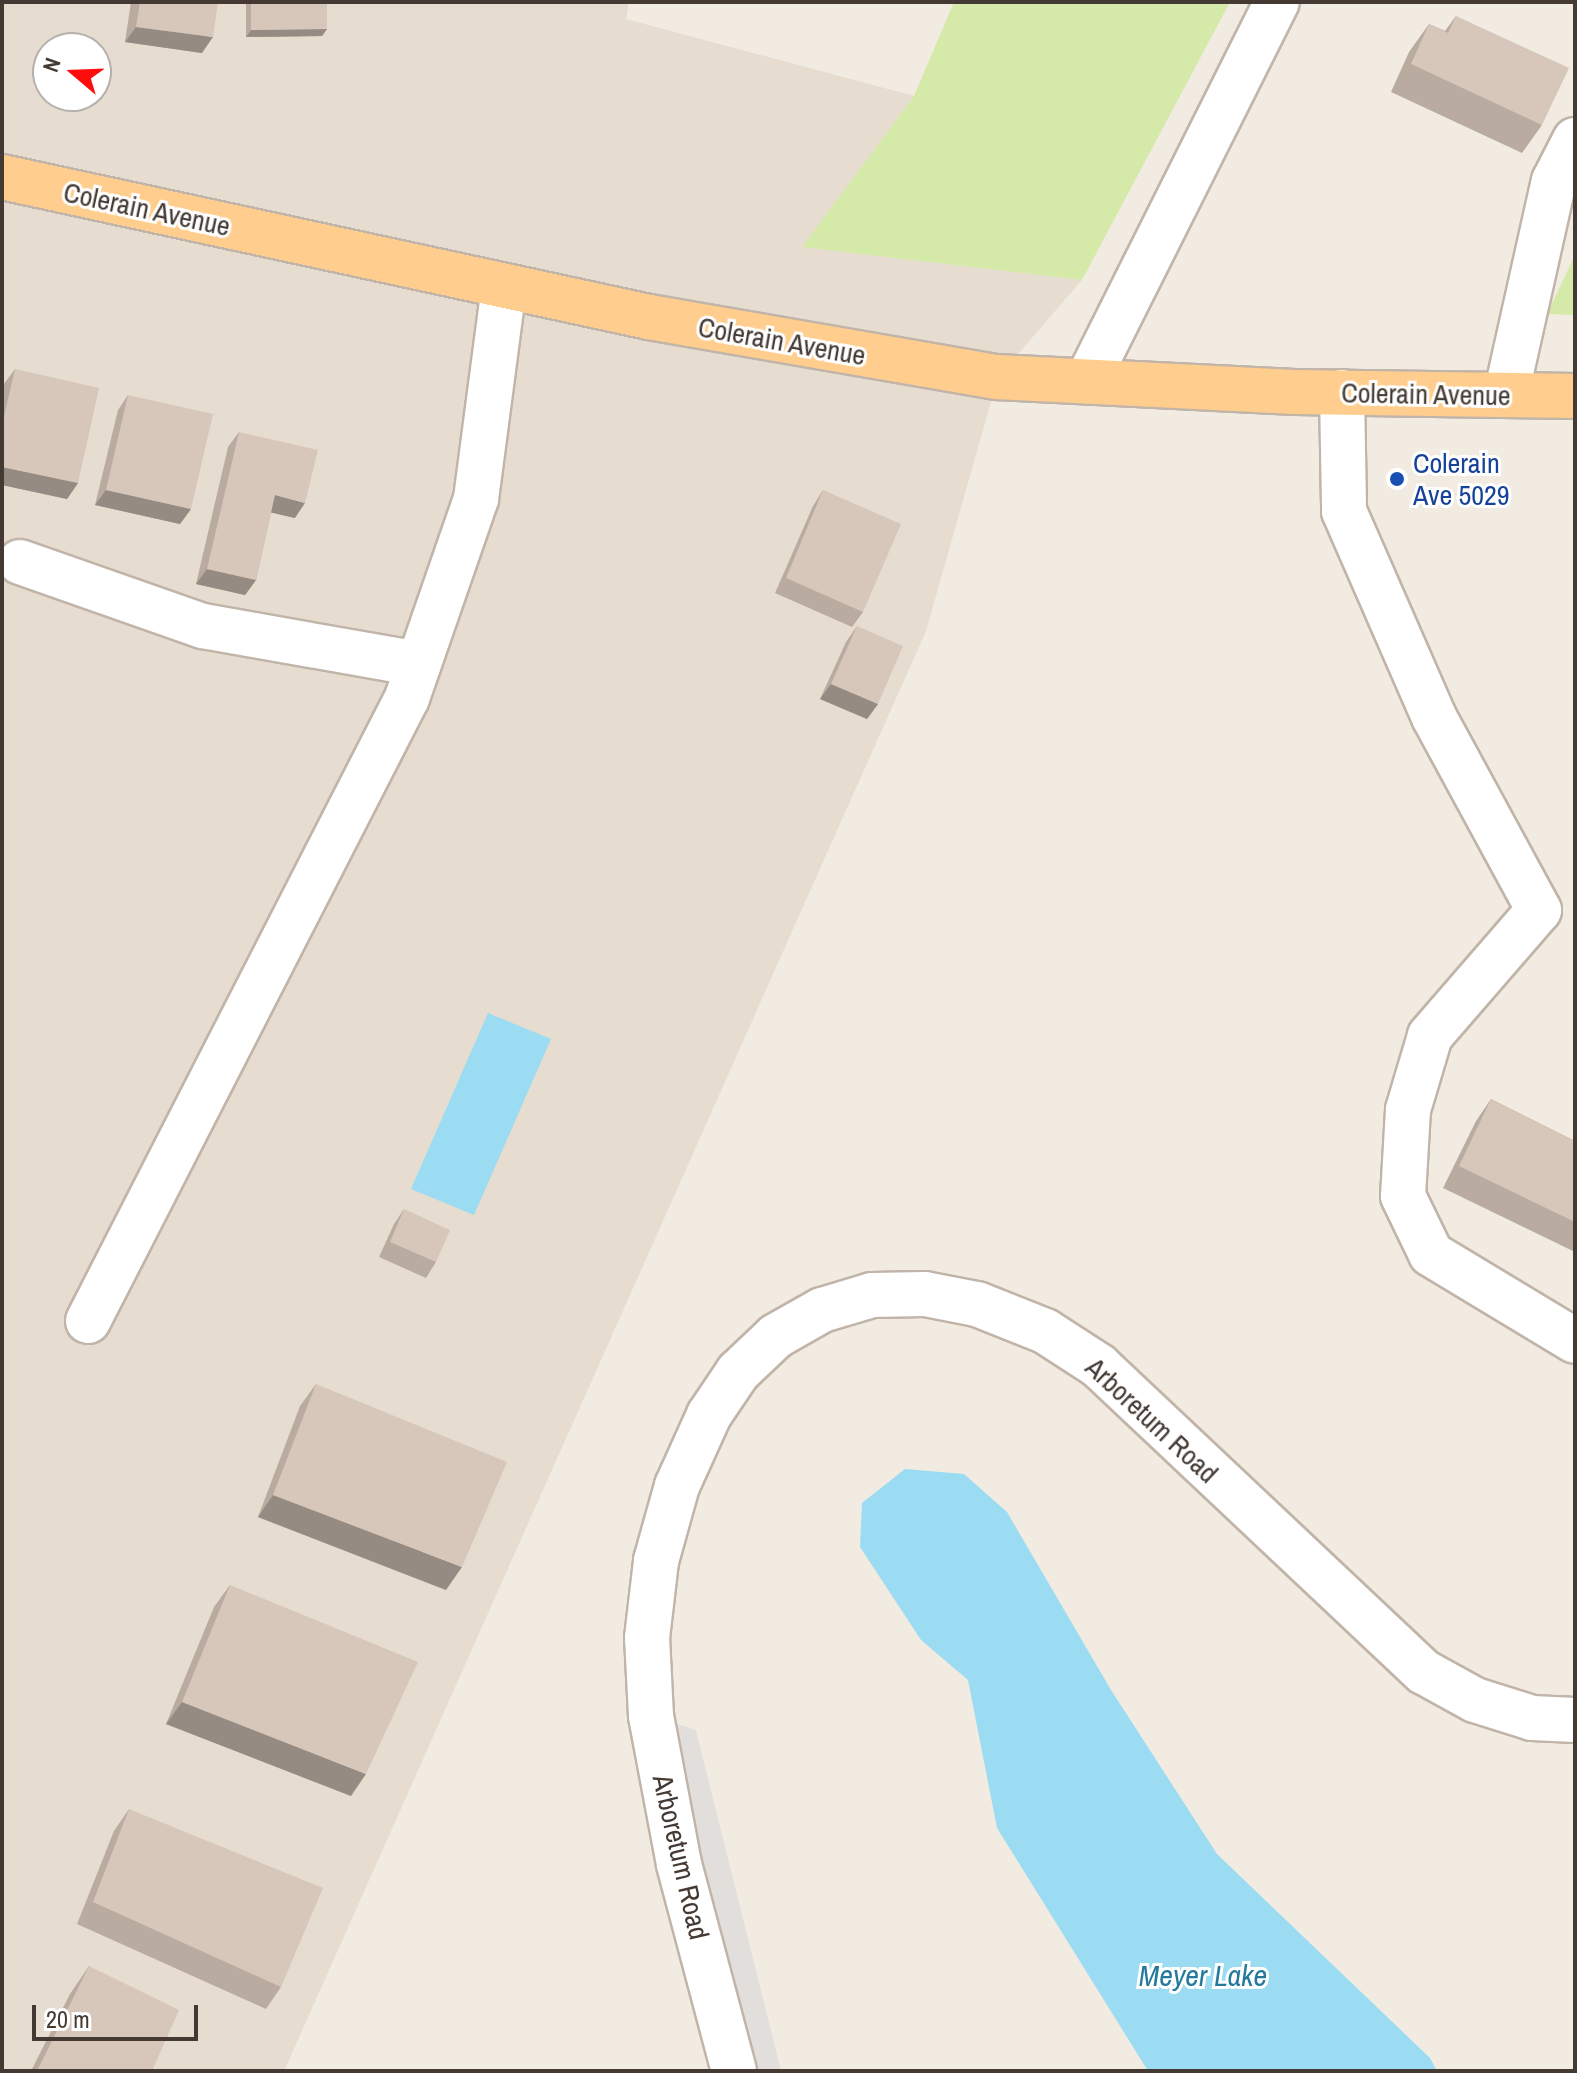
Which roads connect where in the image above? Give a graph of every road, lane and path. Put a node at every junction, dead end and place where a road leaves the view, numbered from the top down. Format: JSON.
{"nodes":[{"id":1,"x":1277,"y":2,"type":"edge"},
{"id":2,"x":1575,"y":140,"type":"edge"},
{"id":3,"x":2,"y":177,"type":"edge"},
{"id":4,"x":504,"y":286,"type":"junction"},
{"id":5,"x":1087,"y":381,"type":"junction"},
{"id":6,"x":1342,"y":392,"type":"junction"},
{"id":7,"x":1506,"y":395,"type":"junction"},
{"id":8,"x":1575,"y":396,"type":"edge"},
{"id":9,"x":20,"y":562,"type":"dead end"},
{"id":10,"x":419,"y":664,"type":"junction"},
{"id":11,"x":88,"y":1321,"type":"dead end"},
{"id":12,"x":1575,"y":1341,"type":"edge"},
{"id":13,"x":1575,"y":1720,"type":"edge"},
{"id":14,"x":734,"y":2071,"type":"edge"}],
"edges":[{"from":1,"to":5,"type":"street"},
{"from":2,"to":7,"type":"street"},
{"from":3,"to":4,"type":"main road","name":"Colerain Avenue"},
{"from":4,"to":5,"type":"main road","name":"Colerain Avenue"},
{"from":4,"to":10,"type":"street"},
{"from":5,"to":6,"type":"main road","name":"Colerain Avenue"},
{"from":6,"to":7,"type":"main road","name":"Colerain Avenue"},
{"from":6,"to":12,"type":"street"},
{"from":7,"to":8,"type":"main road","name":"Colerain Avenue"},
{"from":9,"to":10,"type":"street"},
{"from":10,"to":11,"type":"street"},
{"from":13,"to":14,"type":"street","name":"Arboretum Road"}]}
